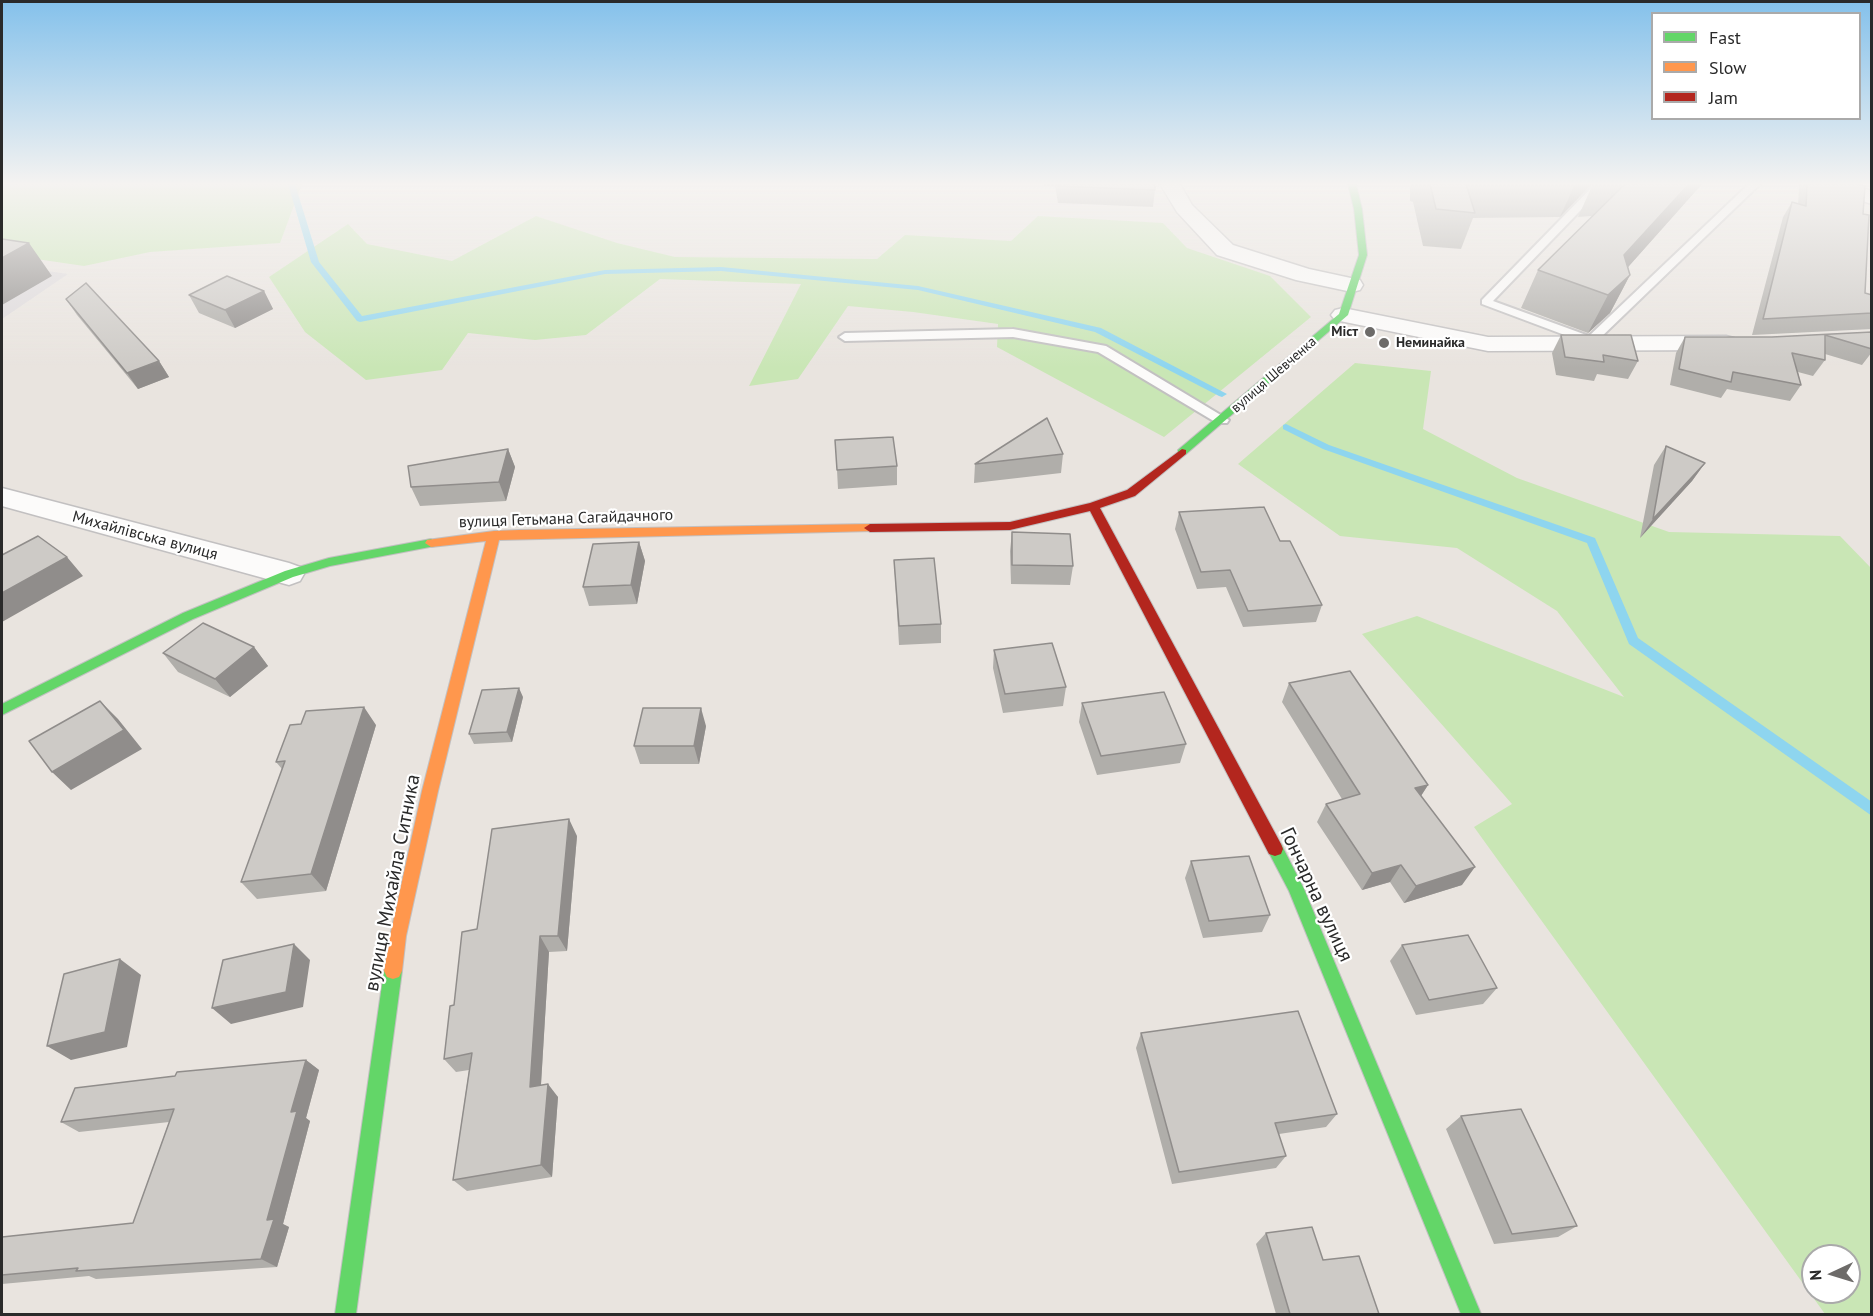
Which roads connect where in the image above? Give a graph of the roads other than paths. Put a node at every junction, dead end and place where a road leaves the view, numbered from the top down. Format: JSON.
{"nodes":[{"id":1,"x":1221,"y":245,"type":"edge"},
{"id":2,"x":1362,"y":245,"type":"edge"},
{"id":3,"x":1541,"y":245,"type":"edge"},
{"id":4,"x":1693,"y":245,"type":"edge"},
{"id":5,"x":1352,"y":285,"type":"junction"},
{"id":6,"x":1343,"y":315,"type":"junction"},
{"id":7,"x":845,"y":338,"type":"dead end"},
{"id":8,"x":1596,"y":342,"type":"junction"},
{"id":9,"x":1750,"y":344,"type":"edge"},
{"id":10,"x":1222,"y":420,"type":"junction"},
{"id":11,"x":2,"y":497,"type":"edge"},
{"id":12,"x":1093,"y":506,"type":"junction"},
{"id":13,"x":494,"y":535,"type":"junction"},
{"id":14,"x":289,"y":574,"type":"junction"},
{"id":15,"x":2,"y":710,"type":"edge"},
{"id":16,"x":345,"y":1314,"type":"edge"},
{"id":17,"x":1471,"y":1314,"type":"edge"}],
"edges":[{"from":1,"to":5,"type":"street"},
{"from":2,"to":5,"type":"main road"},
{"from":3,"to":8,"type":"lane"},
{"from":4,"to":8,"type":"lane"},
{"from":5,"to":6,"type":"main road"},
{"from":6,"to":8,"type":"street"},
{"from":6,"to":10,"type":"main road","name":"вулиця Шевченка"},
{"from":7,"to":10,"type":"lane"},
{"from":8,"to":9,"type":"street"},
{"from":10,"to":12,"type":"main road","name":"вулиця Шевченка"},
{"from":11,"to":14,"type":"street","name":"Михайлівська вулиця"},
{"from":12,"to":13,"type":"main road","name":"вулиця Гетьмана Сагайдачного"},
{"from":12,"to":17,"type":"main road","name":"Гончарна вулиця"},
{"from":13,"to":14,"type":"main road","name":"вулиця Гетьмана Сагайдачного"},
{"from":13,"to":16,"type":"main road","name":"вулиця Михайла Ситника"},
{"from":14,"to":15,"type":"main road","name":"вулиця Гетьмана Сагайдачного"}]}
